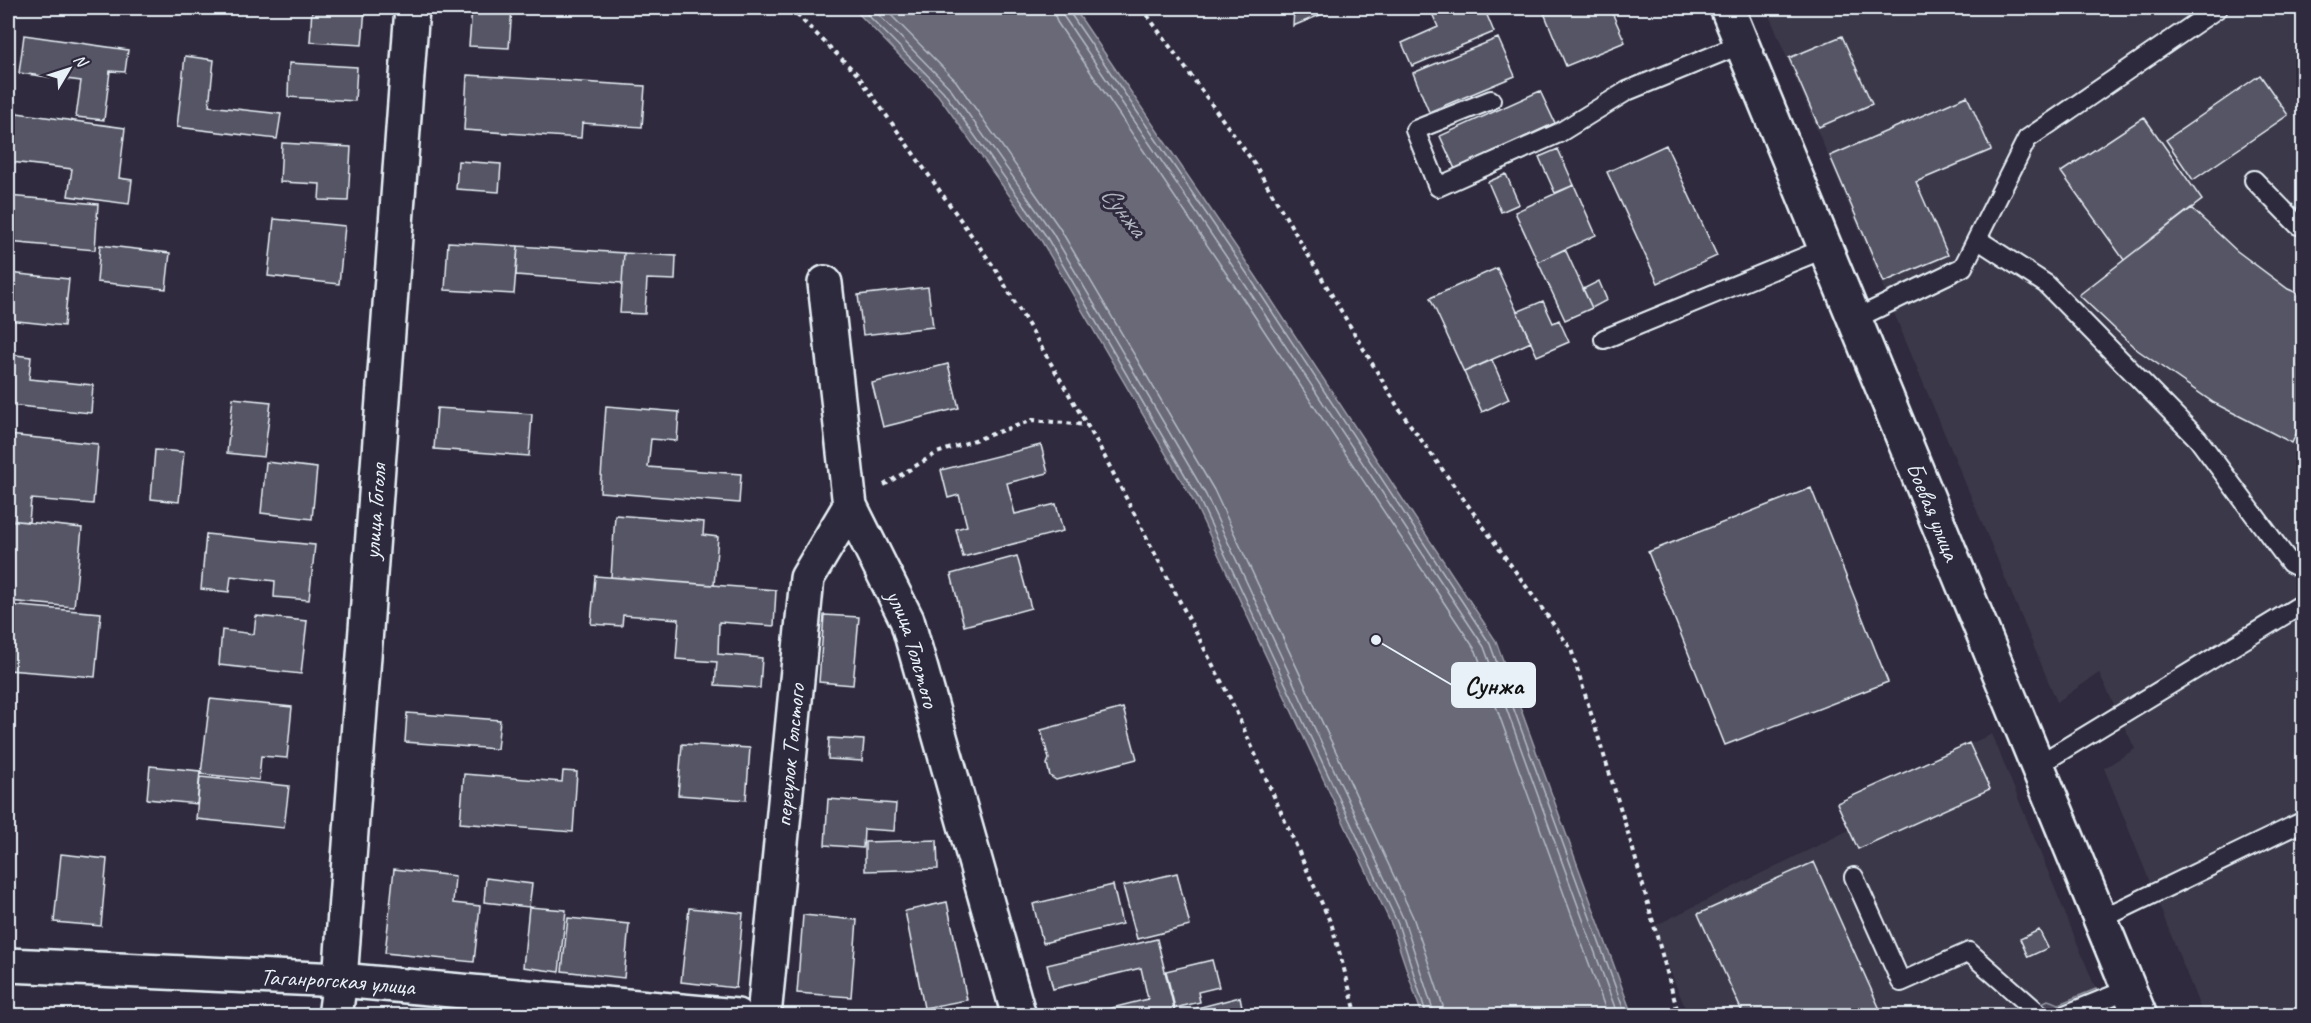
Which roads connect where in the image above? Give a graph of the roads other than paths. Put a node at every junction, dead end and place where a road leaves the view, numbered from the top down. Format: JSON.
{"nodes":[{"id":1,"x":412,"y":8,"type":"edge"},
{"id":2,"x":1727,"y":8,"type":"edge"},
{"id":3,"x":2218,"y":8,"type":"edge"},
{"id":4,"x":1742,"y":44,"type":"junction"},
{"id":5,"x":1491,"y":100,"type":"dead end"},
{"id":6,"x":2254,"y":180,"type":"dead end"},
{"id":7,"x":2304,"y":222,"type":"edge"},
{"id":8,"x":1977,"y":239,"type":"junction"},
{"id":9,"x":1826,"y":248,"type":"junction"},
{"id":10,"x":825,"y":283,"type":"dead end"},
{"id":11,"x":1855,"y":319,"type":"junction"},
{"id":12,"x":1604,"y":339,"type":"dead end"},
{"id":13,"x":850,"y":506,"type":"junction"},
{"id":14,"x":2304,"y":570,"type":"edge"},
{"id":15,"x":2304,"y":603,"type":"edge"},
{"id":16,"x":2038,"y":765,"type":"junction"},
{"id":17,"x":2304,"y":821,"type":"edge"},
{"id":18,"x":1854,"y":877,"type":"dead end"},
{"id":19,"x":2101,"y":919,"type":"junction"},
{"id":20,"x":8,"y":966,"type":"edge"},
{"id":21,"x":340,"y":980,"type":"junction"},
{"id":22,"x":2135,"y":1002,"type":"edge"},
{"id":23,"x":335,"y":1016,"type":"edge"},
{"id":24,"x":737,"y":1016,"type":"edge"},
{"id":25,"x":764,"y":1016,"type":"edge"},
{"id":26,"x":1018,"y":1016,"type":"edge"},
{"id":27,"x":2042,"y":1016,"type":"edge"},
{"id":28,"x":2062,"y":1016,"type":"edge"}],
"edges":[{"from":1,"to":21,"type":"street","name":"улица Гоголя"},
{"from":2,"to":4,"type":"street","name":"Боевая улица"},
{"from":3,"to":8,"type":"lane"},
{"from":4,"to":5,"type":"lane"},
{"from":4,"to":9,"type":"street","name":"Боевая улица"},
{"from":6,"to":7,"type":"lane"},
{"from":8,"to":11,"type":"lane"},
{"from":8,"to":14,"type":"lane"},
{"from":9,"to":11,"type":"street","name":"Боевая улица"},
{"from":9,"to":12,"type":"lane"},
{"from":10,"to":13,"type":"street","name":"улица Толстого"},
{"from":11,"to":16,"type":"street","name":"Боевая улица"},
{"from":13,"to":25,"type":"street","name":"переулок Толстого"},
{"from":13,"to":26,"type":"street","name":"улица Толстого"},
{"from":15,"to":16,"type":"lane"},
{"from":16,"to":19,"type":"street","name":"Боевая улица"},
{"from":17,"to":19,"type":"lane"},
{"from":18,"to":27,"type":"lane"},
{"from":19,"to":22,"type":"street","name":"Боевая улица"},
{"from":20,"to":21,"type":"street","name":"Таганрогская улица"},
{"from":21,"to":23,"type":"street","name":"улица Гоголя"},
{"from":21,"to":24,"type":"street","name":"Таганрогская улица"},
{"from":22,"to":28,"type":"lane"}]}
